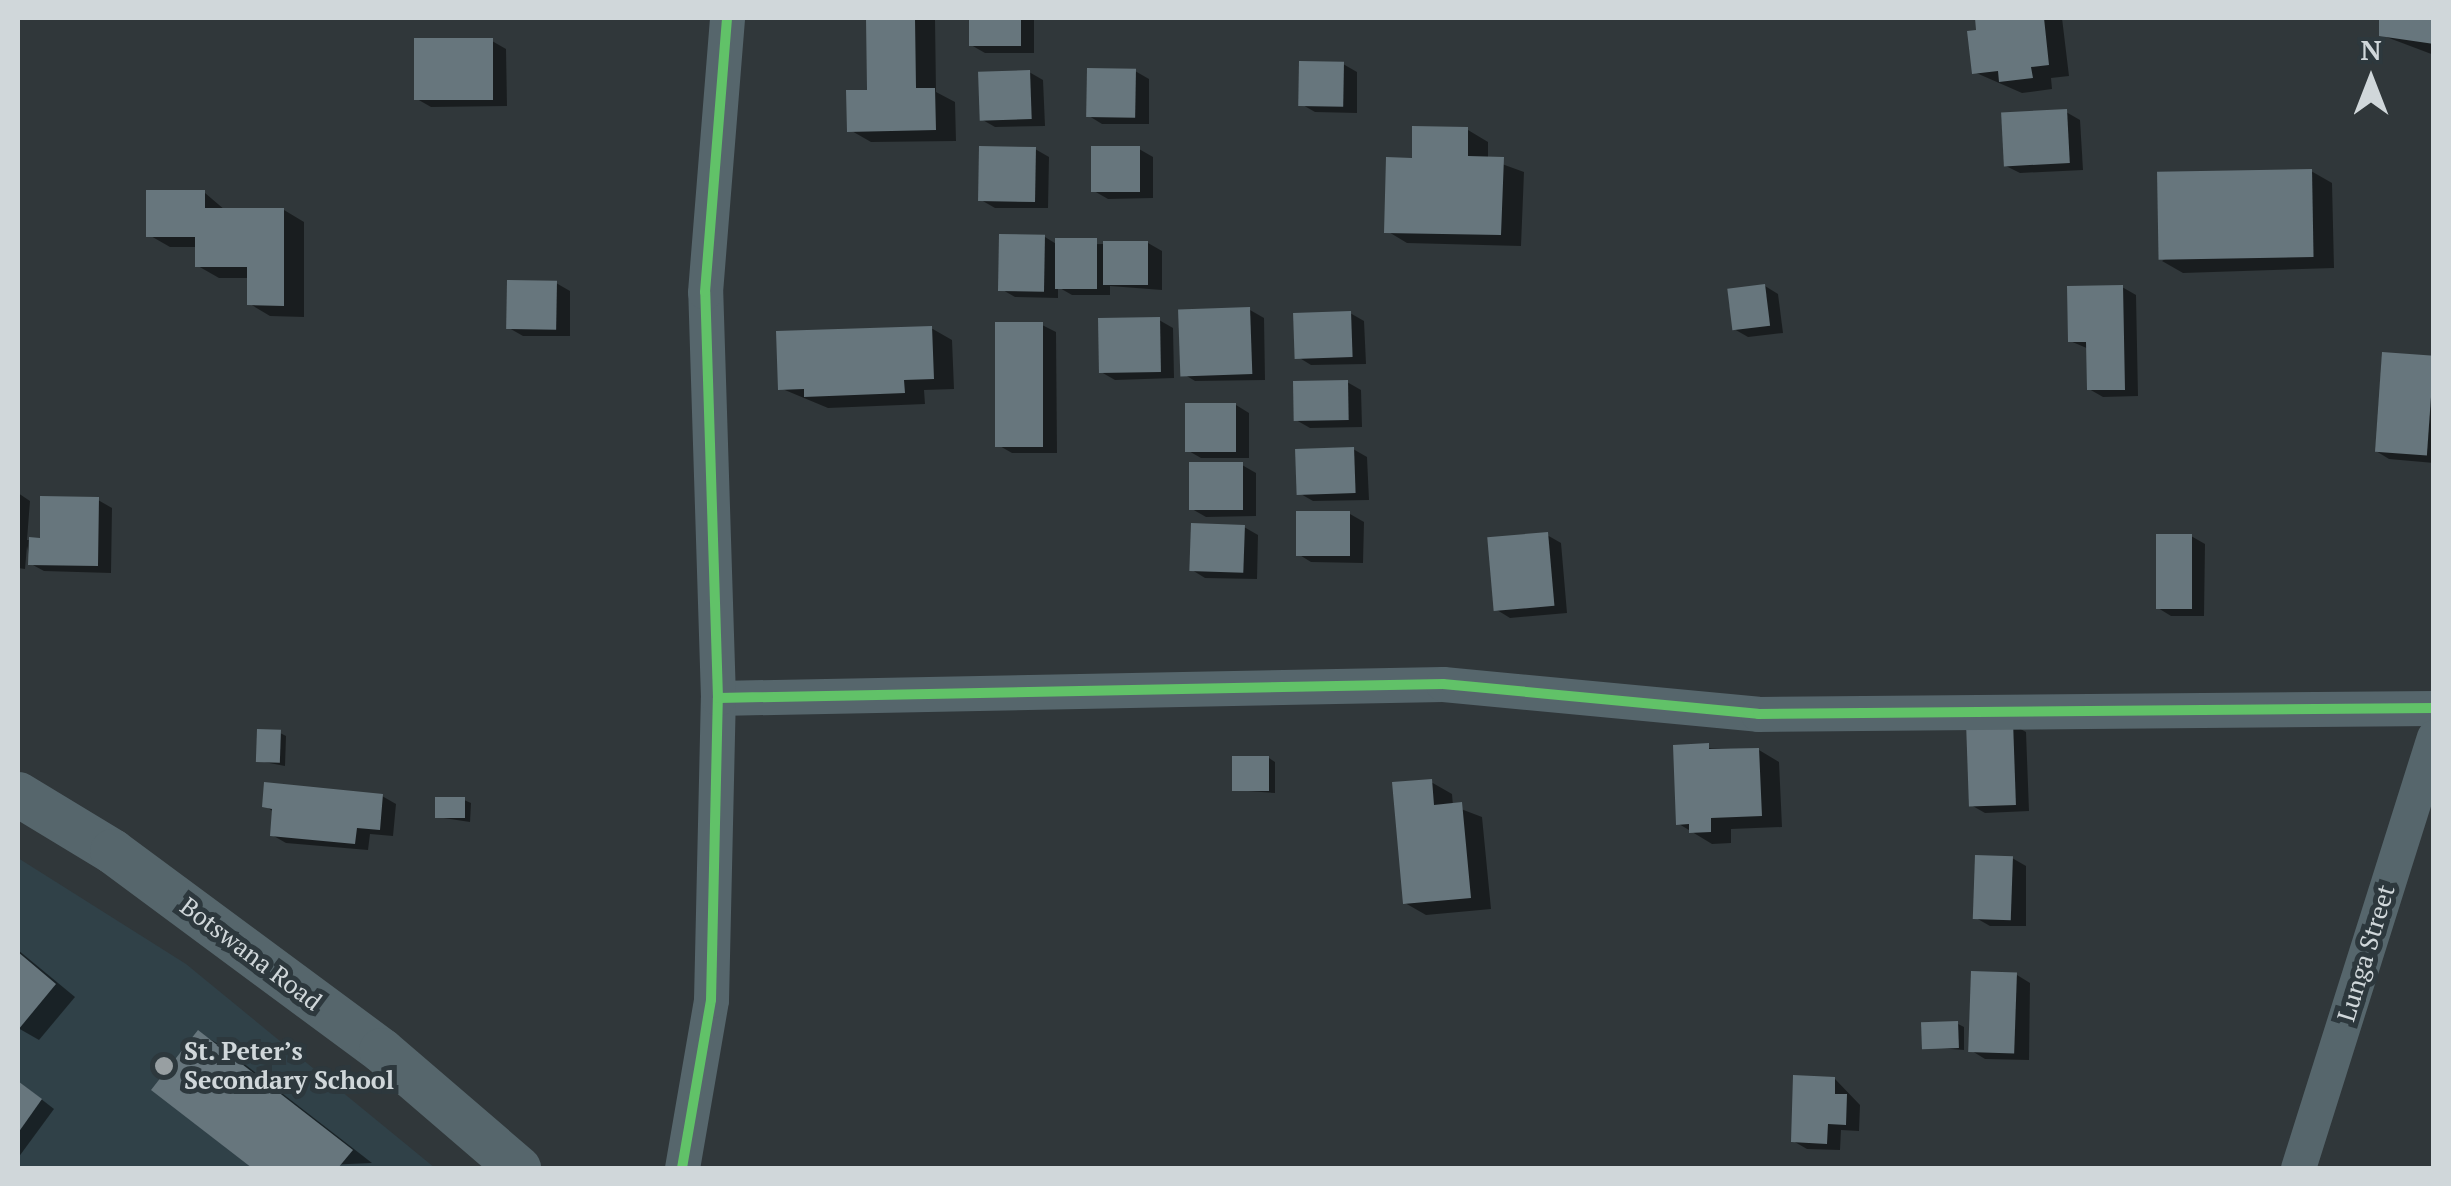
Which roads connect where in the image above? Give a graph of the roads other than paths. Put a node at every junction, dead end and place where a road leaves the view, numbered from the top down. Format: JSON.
{"nodes":[{"id":1,"x":727,"y":18,"type":"edge"},
{"id":2,"x":718,"y":698,"type":"junction"},
{"id":3,"x":2434,"y":708,"type":"edge"},
{"id":4,"x":2434,"y":737,"type":"edge"},
{"id":5,"x":18,"y":794,"type":"edge"},
{"id":6,"x":518,"y":1168,"type":"edge"},
{"id":7,"x":682,"y":1168,"type":"edge"},
{"id":8,"x":2298,"y":1168,"type":"edge"}],
"edges":[{"from":1,"to":2,"type":"street"},
{"from":2,"to":3,"type":"street"},
{"from":2,"to":7,"type":"street"},
{"from":4,"to":8,"type":"street","name":"Lunga Street"},
{"from":5,"to":6,"type":"street","name":"Botswana Road"}]}
